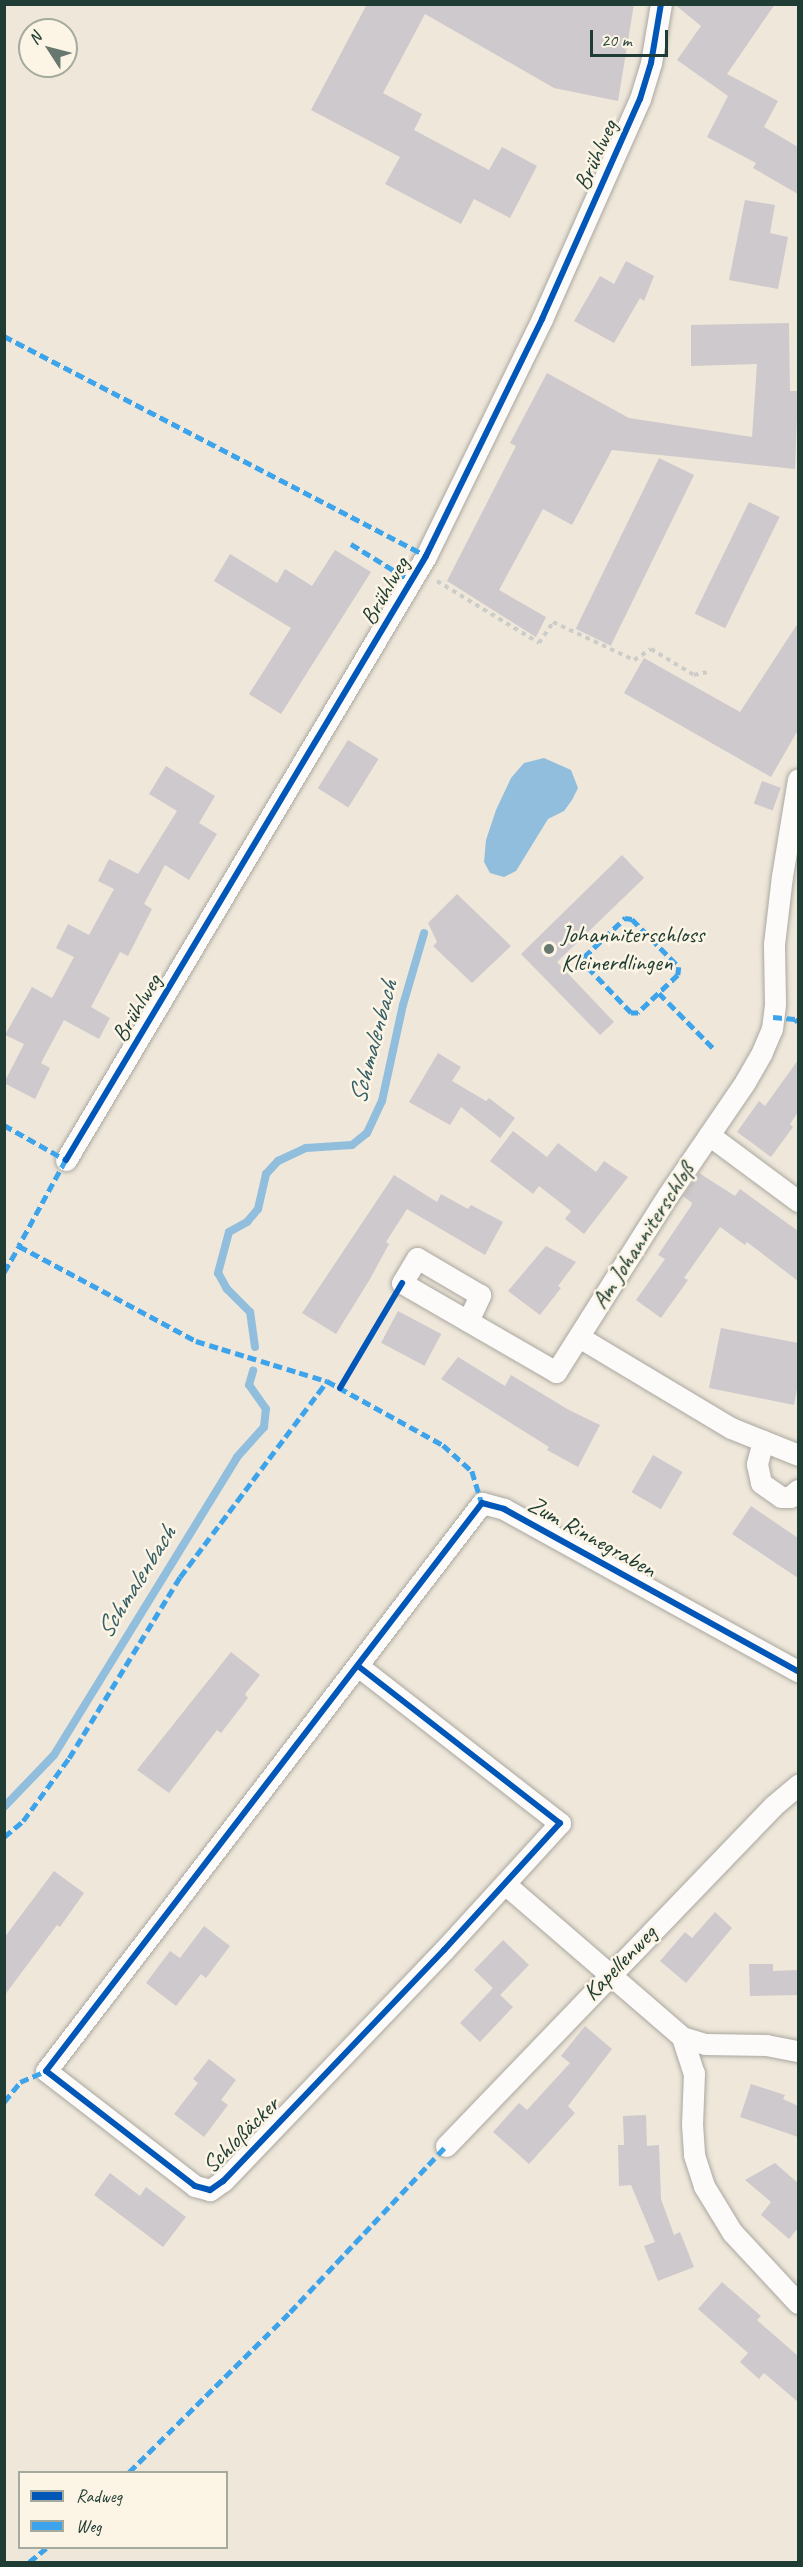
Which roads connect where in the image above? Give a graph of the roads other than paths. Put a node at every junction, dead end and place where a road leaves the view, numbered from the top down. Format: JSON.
{"nodes":[{"id":1,"x":661,"y":4,"type":"edge"},
{"id":2,"x":798,"y":779,"type":"edge"},
{"id":3,"x":709,"y":1135,"type":"junction"},
{"id":4,"x":66,"y":1160,"type":"dead end"},
{"id":5,"x":798,"y":1201,"type":"edge"},
{"id":6,"x":468,"y":1321,"type":"dead end"},
{"id":7,"x":579,"y":1338,"type":"junction"},
{"id":8,"x":763,"y":1441,"type":"junction"},
{"id":9,"x":798,"y":1455,"type":"edge"},
{"id":10,"x":798,"y":1490,"type":"edge"},
{"id":11,"x":358,"y":1666,"type":"junction"},
{"id":12,"x":798,"y":1671,"type":"edge"},
{"id":13,"x":798,"y":1785,"type":"edge"},
{"id":14,"x":505,"y":1884,"type":"junction"},
{"id":15,"x":609,"y":1974,"type":"junction"},
{"id":16,"x":682,"y":2037,"type":"junction"},
{"id":17,"x":798,"y":2051,"type":"edge"},
{"id":18,"x":446,"y":2146,"type":"dead end"},
{"id":19,"x":798,"y":2303,"type":"edge"}],
"edges":[{"from":1,"to":4,"type":"street","name":"Brühlweg"},
{"from":2,"to":3,"type":"street","name":"Am Johanniterschloß"},
{"from":3,"to":5,"type":"street"},
{"from":3,"to":7,"type":"street","name":"Am Johanniterschloß"},
{"from":6,"to":7,"type":"street","name":"Am Johanniterschloß"},
{"from":7,"to":8,"type":"street"},
{"from":8,"to":9,"type":"street"},
{"from":8,"to":10,"type":"street"},
{"from":11,"to":12,"type":"street","name":"Zum Rinnegraben"},
{"from":11,"to":14,"type":"street","name":"Schloßäcker"},
{"from":11,"to":14,"type":"street","name":"Schloßäcker"},
{"from":13,"to":15,"type":"street","name":"Kapellenweg"},
{"from":14,"to":15,"type":"street"},
{"from":15,"to":16,"type":"street"},
{"from":15,"to":18,"type":"street","name":"Kapellenweg"},
{"from":16,"to":17,"type":"street"},
{"from":16,"to":19,"type":"street"}]}
